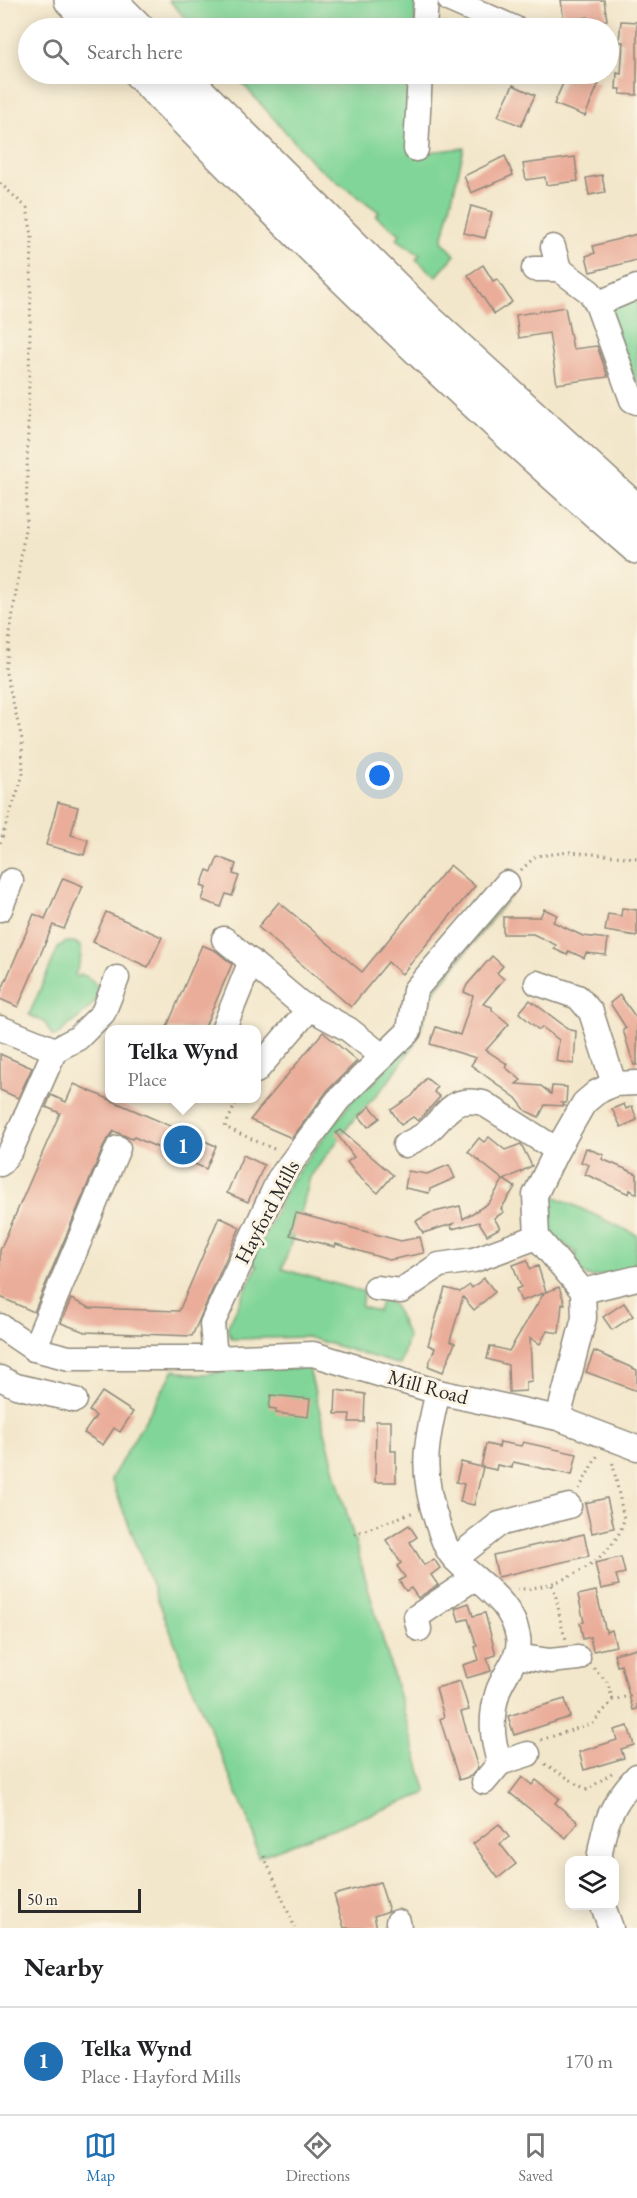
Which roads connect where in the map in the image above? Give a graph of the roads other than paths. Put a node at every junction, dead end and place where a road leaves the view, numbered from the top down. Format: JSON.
{"nodes":[{"id":1,"x":71,"y":0,"type":"edge"},
{"id":2,"x":109,"y":0,"type":"edge"},
{"id":3,"x":426,"y":0,"type":"edge"},
{"id":4,"x":450,"y":0,"type":"edge"},
{"id":5,"x":88,"y":18,"type":"edge"},
{"id":6,"x":127,"y":18,"type":"edge"},
{"id":7,"x":425,"y":18,"type":"edge"},
{"id":8,"x":491,"y":18,"type":"edge"},
{"id":9,"x":151,"y":84,"type":"edge"},
{"id":10,"x":190,"y":84,"type":"edge"},
{"id":11,"x":419,"y":84,"type":"edge"},
{"id":12,"x":416,"y":149,"type":"dead end"},
{"id":13,"x":534,"y":269,"type":"dead end"},
{"id":14,"x":637,"y":287,"type":"edge"},
{"id":15,"x":597,"y":304,"type":"junction"},
{"id":16,"x":637,"y":402,"type":"edge"},
{"id":17,"x":637,"y":512,"type":"edge"},
{"id":18,"x":637,"y":547,"type":"edge"},
{"id":19,"x":11,"y":881,"type":"dead end"},
{"id":20,"x":507,"y":883,"type":"road end"},
{"id":21,"x":0,"y":909,"type":"edge"},
{"id":22,"x":224,"y":939,"type":"dead end"},
{"id":23,"x":251,"y":961,"type":"junction"},
{"id":24,"x":114,"y":977,"type":"dead end"},
{"id":25,"x":537,"y":983,"type":"dead end"},
{"id":26,"x":310,"y":1008,"type":"junction"},
{"id":27,"x":225,"y":1025,"type":"edge"},
{"id":28,"x":0,"y":1028,"type":"edge"},
{"id":29,"x":56,"y":1050,"type":"junction"},
{"id":30,"x":381,"y":1055,"type":"junction"},
{"id":31,"x":261,"y":1065,"type":"edge"},
{"id":32,"x":625,"y":1083,"type":"edge"},
{"id":33,"x":405,"y":1145,"type":"dead end"},
{"id":34,"x":118,"y":1148,"type":"dead end"},
{"id":35,"x":557,"y":1150,"type":"junction"},
{"id":36,"x":0,"y":1164,"type":"edge"},
{"id":37,"x":537,"y":1237,"type":"junction"},
{"id":38,"x":637,"y":1278,"type":"edge"},
{"id":39,"x":376,"y":1288,"type":"dead end"},
{"id":40,"x":583,"y":1291,"type":"junction"},
{"id":41,"x":0,"y":1326,"type":"edge"},
{"id":42,"x":34,"y":1349,"type":"junction"},
{"id":43,"x":215,"y":1358,"type":"junction"},
{"id":44,"x":0,"y":1378,"type":"edge"},
{"id":45,"x":438,"y":1392,"type":"junction"},
{"id":46,"x":75,"y":1400,"type":"dead end"},
{"id":47,"x":558,"y":1418,"type":"junction"},
{"id":48,"x":637,"y":1448,"type":"edge"},
{"id":49,"x":569,"y":1506,"type":"road end"},
{"id":50,"x":455,"y":1559,"type":"junction"},
{"id":51,"x":480,"y":1583,"type":"junction"},
{"id":52,"x":419,"y":1629,"type":"dead end"},
{"id":53,"x":516,"y":1656,"type":"junction"},
{"id":54,"x":578,"y":1658,"type":"dead end"},
{"id":55,"x":528,"y":1754,"type":"road end"},
{"id":56,"x":500,"y":1762,"type":"junction"},
{"id":57,"x":629,"y":1771,"type":"edge"},
{"id":58,"x":484,"y":1782,"type":"dead end"},
{"id":59,"x":600,"y":1856,"type":"edge"},
{"id":60,"x":605,"y":1910,"type":"edge"},
{"id":61,"x":611,"y":1928,"type":"edge"}],
"edges":[{"from":1,"to":5,"type":"highway"},
{"from":2,"to":6,"type":"highway"},
{"from":3,"to":7,"type":"street"},
{"from":4,"to":8,"type":"street"},
{"from":9,"to":18,"type":"highway"},
{"from":10,"to":17,"type":"highway"},
{"from":11,"to":12,"type":"street"},
{"from":13,"to":15,"type":"street"},
{"from":14,"to":15,"type":"street"},
{"from":15,"to":16,"type":"street"},
{"from":19,"to":21,"type":"street"},
{"from":20,"to":30,"type":"street","name":"Hayford Mills"},
{"from":22,"to":23,"type":"street"},
{"from":23,"to":26,"type":"street"},
{"from":23,"to":27,"type":"street"},
{"from":24,"to":29,"type":"street"},
{"from":25,"to":32,"type":"street"},
{"from":26,"to":30,"type":"street"},
{"from":26,"to":31,"type":"street"},
{"from":28,"to":29,"type":"street"},
{"from":29,"to":36,"type":"street"},
{"from":30,"to":43,"type":"street","name":"Hayford Mills"},
{"from":32,"to":35,"type":"street"},
{"from":33,"to":35,"type":"street"},
{"from":34,"to":42,"type":"street"},
{"from":35,"to":37,"type":"street"},
{"from":37,"to":39,"type":"street"},
{"from":37,"to":40,"type":"street"},
{"from":38,"to":40,"type":"street"},
{"from":40,"to":47,"type":"street"},
{"from":41,"to":42,"type":"street","name":"Mill Road"},
{"from":42,"to":43,"type":"street","name":"Mill Road"},
{"from":43,"to":45,"type":"street","name":"Mill Road"},
{"from":44,"to":46,"type":"street"},
{"from":45,"to":47,"type":"street","name":"Mill Road"},
{"from":45,"to":50,"type":"street"},
{"from":47,"to":48,"type":"street","name":"Mill Road"},
{"from":49,"to":50,"type":"street"},
{"from":50,"to":51,"type":"street"},
{"from":51,"to":52,"type":"street"},
{"from":51,"to":53,"type":"street"},
{"from":53,"to":54,"type":"street"},
{"from":53,"to":56,"type":"street"},
{"from":55,"to":56,"type":"street"},
{"from":56,"to":58,"type":"street"},
{"from":57,"to":59,"type":"street"},
{"from":60,"to":61,"type":"street"}]}
